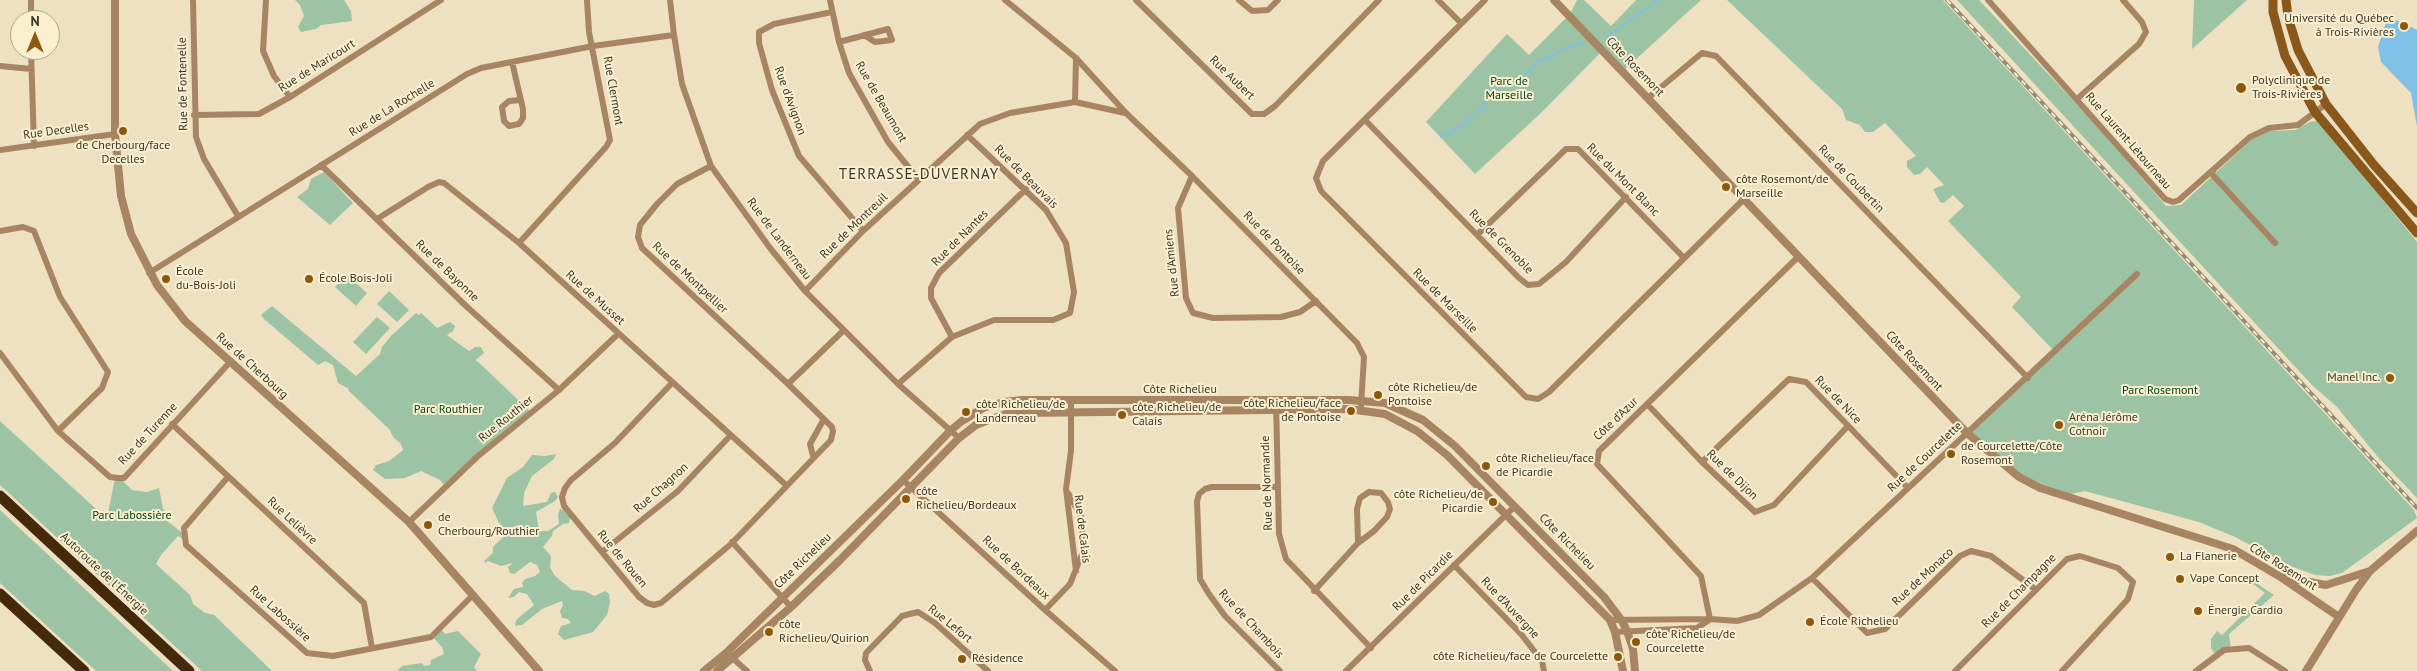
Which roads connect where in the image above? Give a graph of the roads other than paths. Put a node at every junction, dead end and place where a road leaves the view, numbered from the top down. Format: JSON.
{"nodes":[{"id":1,"x":115,"y":0,"type":"edge"},
{"id":2,"x":193,"y":0,"type":"edge"},
{"id":3,"x":266,"y":0,"type":"edge"},
{"id":4,"x":441,"y":0,"type":"edge"},
{"id":5,"x":587,"y":0,"type":"edge"},
{"id":6,"x":670,"y":0,"type":"edge"},
{"id":7,"x":830,"y":0,"type":"edge"},
{"id":8,"x":1004,"y":0,"type":"edge"},
{"id":9,"x":1136,"y":0,"type":"edge"},
{"id":10,"x":1239,"y":0,"type":"edge"},
{"id":11,"x":1278,"y":0,"type":"edge"},
{"id":12,"x":1379,"y":0,"type":"edge"},
{"id":13,"x":1438,"y":0,"type":"edge"},
{"id":14,"x":1484,"y":0,"type":"edge"},
{"id":15,"x":1988,"y":0,"type":"edge"},
{"id":16,"x":2123,"y":0,"type":"edge"},
{"id":17,"x":2273,"y":0,"type":"edge"},
{"id":18,"x":2286,"y":0,"type":"edge"},
{"id":19,"x":1558,"y":1,"type":"edge"},
{"id":20,"x":832,"y":12,"type":"junction"},
{"id":21,"x":1461,"y":23,"type":"junction"},
{"id":22,"x":674,"y":35,"type":"junction"},
{"id":23,"x":864,"y":35,"type":"dead end"},
{"id":24,"x":839,"y":42,"type":"junction"},
{"id":25,"x":593,"y":46,"type":"junction"},
{"id":26,"x":1076,"y":58,"type":"junction"},
{"id":27,"x":31,"y":60,"type":"edge"},
{"id":28,"x":512,"y":62,"type":"junction"},
{"id":29,"x":0,"y":66,"type":"edge"},
{"id":30,"x":31,"y":69,"type":"junction"},
{"id":31,"x":290,"y":97,"type":"junction"},
{"id":32,"x":1648,"y":98,"type":"junction"},
{"id":33,"x":2077,"y":99,"type":"junction"},
{"id":34,"x":520,"y":100,"type":"dead end"},
{"id":35,"x":1075,"y":102,"type":"junction"},
{"id":36,"x":2326,"y":104,"type":"junction"},
{"id":37,"x":2315,"y":112,"type":"junction"},
{"id":38,"x":1126,"y":113,"type":"junction"},
{"id":39,"x":194,"y":115,"type":"junction"},
{"id":40,"x":1365,"y":120,"type":"junction"},
{"id":41,"x":115,"y":134,"type":"junction"},
{"id":42,"x":967,"y":135,"type":"junction"},
{"id":43,"x":34,"y":146,"type":"junction"},
{"id":44,"x":0,"y":150,"type":"edge"},
{"id":45,"x":321,"y":165,"type":"junction"},
{"id":46,"x":711,"y":166,"type":"junction"},
{"id":47,"x":2211,"y":173,"type":"junction"},
{"id":48,"x":1192,"y":176,"type":"junction"},
{"id":49,"x":919,"y":180,"type":"junction"},
{"id":50,"x":1026,"y":189,"type":"junction"},
{"id":51,"x":1626,"y":197,"type":"junction"},
{"id":52,"x":1744,"y":198,"type":"junction"},
{"id":53,"x":2417,"y":213,"type":"edge"},
{"id":54,"x":238,"y":216,"type":"junction"},
{"id":55,"x":377,"y":219,"type":"junction"},
{"id":56,"x":0,"y":231,"type":"edge"},
{"id":57,"x":864,"y":231,"type":"junction"},
{"id":58,"x":2417,"y":233,"type":"edge"},
{"id":59,"x":1477,"y":235,"type":"junction"},
{"id":60,"x":519,"y":243,"type":"junction"},
{"id":61,"x":2275,"y":244,"type":"dead end"},
{"id":62,"x":1799,"y":256,"type":"junction"},
{"id":63,"x":1684,"y":258,"type":"junction"},
{"id":64,"x":150,"y":273,"type":"junction"},
{"id":65,"x":2137,"y":274,"type":"dead end"},
{"id":66,"x":804,"y":291,"type":"junction"},
{"id":67,"x":1316,"y":301,"type":"junction"},
{"id":68,"x":844,"y":330,"type":"junction"},
{"id":69,"x":618,"y":334,"type":"junction"},
{"id":70,"x":952,"y":337,"type":"junction"},
{"id":71,"x":0,"y":353,"type":"edge"},
{"id":72,"x":231,"y":361,"type":"junction"},
{"id":73,"x":2028,"y":378,"type":"junction"},
{"id":74,"x":672,"y":383,"type":"junction"},
{"id":75,"x":788,"y":384,"type":"junction"},
{"id":76,"x":898,"y":384,"type":"junction"},
{"id":77,"x":559,"y":390,"type":"junction"},
{"id":78,"x":1362,"y":400,"type":"junction"},
{"id":79,"x":1071,"y":401,"type":"junction"},
{"id":80,"x":1276,"y":401,"type":"junction"},
{"id":81,"x":1647,"y":404,"type":"junction"},
{"id":82,"x":1276,"y":410,"type":"junction"},
{"id":83,"x":1361,"y":410,"type":"junction"},
{"id":84,"x":1071,"y":412,"type":"junction"},
{"id":85,"x":824,"y":419,"type":"junction"},
{"id":86,"x":172,"y":424,"type":"junction"},
{"id":87,"x":1847,"y":427,"type":"junction"},
{"id":88,"x":951,"y":430,"type":"junction"},
{"id":89,"x":58,"y":431,"type":"junction"},
{"id":90,"x":1967,"y":433,"type":"junction"},
{"id":91,"x":730,"y":436,"type":"junction"},
{"id":92,"x":960,"y":438,"type":"junction"},
{"id":93,"x":813,"y":456,"type":"junction"},
{"id":94,"x":1702,"y":462,"type":"junction"},
{"id":95,"x":228,"y":477,"type":"junction"},
{"id":96,"x":903,"y":480,"type":"junction"},
{"id":97,"x":786,"y":485,"type":"junction"},
{"id":98,"x":1278,"y":487,"type":"junction"},
{"id":99,"x":911,"y":488,"type":"junction"},
{"id":100,"x":1908,"y":488,"type":"junction"},
{"id":101,"x":1066,"y":489,"type":"junction"},
{"id":102,"x":0,"y":496,"type":"edge"},
{"id":103,"x":1515,"y":506,"type":"junction"},
{"id":104,"x":1506,"y":515,"type":"junction"},
{"id":105,"x":409,"y":522,"type":"junction"},
{"id":106,"x":2417,"y":531,"type":"edge"},
{"id":107,"x":732,"y":542,"type":"junction"},
{"id":108,"x":1358,"y":543,"type":"junction"},
{"id":109,"x":602,"y":552,"type":"junction"},
{"id":110,"x":1454,"y":565,"type":"junction"},
{"id":111,"x":1076,"y":571,"type":"junction"},
{"id":112,"x":2370,"y":571,"type":"junction"},
{"id":113,"x":2279,"y":576,"type":"junction"},
{"id":114,"x":1812,"y":578,"type":"junction"},
{"id":115,"x":2035,"y":589,"type":"junction"},
{"id":116,"x":1314,"y":591,"type":"junction"},
{"id":117,"x":0,"y":594,"type":"edge"},
{"id":118,"x":472,"y":596,"type":"junction"},
{"id":119,"x":782,"y":598,"type":"junction"},
{"id":120,"x":791,"y":606,"type":"junction"},
{"id":121,"x":1045,"y":610,"type":"junction"},
{"id":122,"x":2339,"y":617,"type":"junction"},
{"id":123,"x":1710,"y":619,"type":"junction"},
{"id":124,"x":1610,"y":620,"type":"junction"},
{"id":125,"x":1622,"y":620,"type":"junction"},
{"id":126,"x":1627,"y":631,"type":"junction"},
{"id":127,"x":1616,"y":632,"type":"junction"},
{"id":128,"x":372,"y":648,"type":"junction"},
{"id":129,"x":1371,"y":648,"type":"junction"},
{"id":130,"x":726,"y":652,"type":"junction"},
{"id":131,"x":734,"y":658,"type":"junction"},
{"id":132,"x":84,"y":671,"type":"edge"},
{"id":133,"x":189,"y":671,"type":"edge"},
{"id":134,"x":539,"y":671,"type":"edge"},
{"id":135,"x":704,"y":671,"type":"edge"},
{"id":136,"x":717,"y":671,"type":"edge"},
{"id":137,"x":747,"y":671,"type":"edge"},
{"id":138,"x":870,"y":671,"type":"edge"},
{"id":139,"x":988,"y":671,"type":"edge"},
{"id":140,"x":1115,"y":671,"type":"edge"},
{"id":141,"x":1280,"y":671,"type":"edge"},
{"id":142,"x":1346,"y":671,"type":"edge"},
{"id":143,"x":1544,"y":671,"type":"edge"},
{"id":144,"x":1623,"y":671,"type":"edge"},
{"id":145,"x":1635,"y":671,"type":"edge"},
{"id":146,"x":1955,"y":671,"type":"edge"},
{"id":147,"x":2062,"y":671,"type":"edge"},
{"id":148,"x":2196,"y":671,"type":"edge"},
{"id":149,"x":2285,"y":671,"type":"edge"},
{"id":150,"x":2306,"y":671,"type":"edge"}],
"edges":[{"from":1,"to":41,"type":"street","name":"Rue de Cherbourg"},
{"from":2,"to":39,"type":"street","name":"Rue de Fontenelle"},
{"from":3,"to":31,"type":"street"},
{"from":4,"to":31,"type":"street","name":"Rue de Maricourt"},
{"from":5,"to":25,"type":"street","name":"Rue Clermont"},
{"from":6,"to":22,"type":"street","name":"Rue de Landerneau"},
{"from":7,"to":20,"type":"street","name":"Rue de Beaumont"},
{"from":8,"to":26,"type":"street","name":"Rue de Pontoise"},
{"from":9,"to":12,"type":"street","name":"Rue Aubert"},
{"from":10,"to":11,"type":"street"},
{"from":13,"to":21,"type":"street"},
{"from":14,"to":21,"type":"street","name":"Rue de Marseille"},
{"from":15,"to":33,"type":"street","name":"Rue Laurent-Létourneau"},
{"from":16,"to":33,"type":"street"},
{"from":17,"to":37,"type":"main road"},
{"from":18,"to":36,"type":"main road"},
{"from":19,"to":32,"type":"street","name":"Côte Rosemont"},
{"from":20,"to":24,"type":"street","name":"Rue de Beaumont"},
{"from":20,"to":57,"type":"street","name":"Rue d'Avignon"},
{"from":21,"to":40,"type":"street","name":"Rue de Marseille"},
{"from":22,"to":25,"type":"street","name":"Rue de La Rochelle"},
{"from":22,"to":46,"type":"street","name":"Rue de Landerneau"},
{"from":23,"to":24,"type":"street"},
{"from":24,"to":49,"type":"street","name":"Rue de Beaumont"},
{"from":25,"to":28,"type":"street","name":"Rue de La Rochelle"},
{"from":25,"to":60,"type":"street","name":"Rue Clermont"},
{"from":26,"to":35,"type":"street"},
{"from":26,"to":38,"type":"street","name":"Rue de Pontoise"},
{"from":27,"to":30,"type":"street"},
{"from":28,"to":34,"type":"street"},
{"from":28,"to":45,"type":"street","name":"Rue de La Rochelle"},
{"from":29,"to":30,"type":"street"},
{"from":30,"to":43,"type":"street"},
{"from":31,"to":39,"type":"street","name":"Rue de Maricourt"},
{"from":32,"to":52,"type":"street","name":"Côte Rosemont"},
{"from":32,"to":73,"type":"street","name":"Rue de Coubertin"},
{"from":33,"to":47,"type":"street","name":"Rue Laurent-Létourneau"},
{"from":35,"to":38,"type":"street"},
{"from":35,"to":42,"type":"street","name":"Rue de Montreuil"},
{"from":36,"to":37,"type":"street"},
{"from":36,"to":53,"type":"main road"},
{"from":37,"to":47,"type":"street","name":"Rue Laurent-Létourneau"},
{"from":37,"to":58,"type":"main road"},
{"from":38,"to":48,"type":"street","name":"Rue de Pontoise"},
{"from":39,"to":54,"type":"street","name":"Rue de Fontenelle"},
{"from":40,"to":59,"type":"street","name":"Rue de Grenoble"},
{"from":40,"to":63,"type":"street","name":"Rue de Marseille"},
{"from":41,"to":43,"type":"street","name":"Rue Decelles"},
{"from":41,"to":64,"type":"street","name":"Rue de Cherbourg"},
{"from":42,"to":49,"type":"street","name":"Rue de Montreuil"},
{"from":42,"to":50,"type":"street","name":"Rue de Beauvais"},
{"from":43,"to":44,"type":"street","name":"Rue Decelles"},
{"from":45,"to":54,"type":"street","name":"Rue de La Rochelle"},
{"from":45,"to":55,"type":"street","name":"Rue de Bayonne"},
{"from":46,"to":66,"type":"street","name":"Rue de Landerneau"},
{"from":46,"to":75,"type":"street","name":"Rue de Montpellier"},
{"from":47,"to":61,"type":"street"},
{"from":48,"to":67,"type":"street","name":"Rue de Pontoise"},
{"from":48,"to":67,"type":"street","name":"Rue d'Amiens"},
{"from":49,"to":57,"type":"street","name":"Rue de Montreuil"},
{"from":50,"to":70,"type":"street","name":"Rue de Nantes"},
{"from":50,"to":70,"type":"street","name":"Rue de Beauvais"},
{"from":51,"to":59,"type":"street","name":"Rue du Mont Blanc"},
{"from":51,"to":59,"type":"street","name":"Rue de Grenoble"},
{"from":51,"to":63,"type":"street","name":"Rue du Mont Blanc"},
{"from":52,"to":62,"type":"street","name":"Côte Rosemont"},
{"from":52,"to":63,"type":"street","name":"Rue de Marseille"},
{"from":54,"to":64,"type":"street","name":"Rue de La Rochelle"},
{"from":55,"to":60,"type":"street","name":"Rue de Musset"},
{"from":55,"to":77,"type":"street","name":"Rue de Bayonne"},
{"from":56,"to":89,"type":"street"},
{"from":57,"to":66,"type":"street","name":"Rue de Montreuil"},
{"from":60,"to":69,"type":"street","name":"Rue de Musset"},
{"from":62,"to":81,"type":"street","name":"Côte d'Azur"},
{"from":62,"to":90,"type":"street","name":"Côte Rosemont"},
{"from":64,"to":72,"type":"street","name":"Rue de Cherbourg"},
{"from":65,"to":73,"type":"street","name":"Rue de Courcelette"},
{"from":66,"to":68,"type":"street","name":"Rue de Landerneau"},
{"from":67,"to":78,"type":"street","name":"Rue de Pontoise"},
{"from":68,"to":75,"type":"street"},
{"from":68,"to":76,"type":"street","name":"Rue de Landerneau"},
{"from":69,"to":74,"type":"street","name":"Rue de Musset"},
{"from":69,"to":77,"type":"street","name":"Rue Routhier"},
{"from":70,"to":76,"type":"street","name":"Rue de Beauvais"},
{"from":71,"to":89,"type":"street","name":"Rue de Turenne"},
{"from":72,"to":86,"type":"street","name":"Rue de Turenne"},
{"from":72,"to":105,"type":"street","name":"Rue de Cherbourg"},
{"from":73,"to":90,"type":"street","name":"Rue de Courcelette"},
{"from":74,"to":91,"type":"street","name":"Rue de Musset"},
{"from":74,"to":109,"type":"street","name":"Rue de Rouen"},
{"from":75,"to":85,"type":"street","name":"Rue de Montpellier"},
{"from":76,"to":88,"type":"street","name":"Rue de Landerneau"},
{"from":77,"to":105,"type":"street","name":"Rue Routhier"},
{"from":78,"to":80,"type":"street","name":"Côte Richelieu"},
{"from":78,"to":83,"type":"street","name":"Rue de Pontoise"},
{"from":78,"to":103,"type":"street","name":"Côte Richelieu"},
{"from":79,"to":80,"type":"street","name":"Côte Richelieu"},
{"from":79,"to":84,"type":"street","name":"Rue de Calais"},
{"from":79,"to":88,"type":"street","name":"Côte Richelieu"},
{"from":80,"to":82,"type":"street","name":"Rue de Normandie"},
{"from":81,"to":94,"type":"street","name":"Rue de Dijon"},
{"from":81,"to":123,"type":"street","name":"Côte d'Azur"},
{"from":82,"to":83,"type":"street","name":"Côte Richelieu"},
{"from":82,"to":84,"type":"street","name":"Côte Richelieu"},
{"from":82,"to":98,"type":"street","name":"Rue de Normandie"},
{"from":83,"to":104,"type":"street","name":"Côte Richelieu"},
{"from":84,"to":92,"type":"street","name":"Côte Richelieu"},
{"from":84,"to":101,"type":"street","name":"Rue de Calais"},
{"from":85,"to":93,"type":"street"},
{"from":85,"to":93,"type":"street","name":"Rue de Rouen"},
{"from":86,"to":89,"type":"street","name":"Rue de Turenne"},
{"from":86,"to":95,"type":"street","name":"Rue Lelièvre"},
{"from":87,"to":94,"type":"street","name":"Rue de Nice"},
{"from":87,"to":94,"type":"street","name":"Rue de Dijon"},
{"from":87,"to":100,"type":"street","name":"Rue de Nice"},
{"from":88,"to":92,"type":"street","name":"Rue de Landerneau"},
{"from":88,"to":96,"type":"street","name":"Côte Richelieu"},
{"from":90,"to":100,"type":"street","name":"Rue de Courcelette"},
{"from":90,"to":113,"type":"street","name":"Côte Rosemont"},
{"from":91,"to":97,"type":"street","name":"Rue de Musset"},
{"from":91,"to":109,"type":"street","name":"Rue Chagnon"},
{"from":92,"to":99,"type":"street","name":"Côte Richelieu"},
{"from":93,"to":97,"type":"street","name":"Rue de Rouen"},
{"from":95,"to":128,"type":"street","name":"Rue Lelièvre"},
{"from":95,"to":128,"type":"street","name":"Rue Labossière"},
{"from":96,"to":99,"type":"street","name":"Rue de Bordeaux"},
{"from":96,"to":119,"type":"street","name":"Côte Richelieu"},
{"from":97,"to":107,"type":"street","name":"Rue de Rouen"},
{"from":98,"to":116,"type":"street","name":"Rue de Normandie"},
{"from":98,"to":141,"type":"street","name":"Rue de Chambois"},
{"from":99,"to":120,"type":"street","name":"Côte Richelieu"},
{"from":99,"to":121,"type":"street","name":"Rue de Bordeaux"},
{"from":100,"to":114,"type":"street","name":"Rue de Courcelette"},
{"from":101,"to":111,"type":"street","name":"Rue de Calais"},
{"from":101,"to":111,"type":"street","name":"Rue de Calais"},
{"from":102,"to":133,"type":"highway","name":"Autoroute de l'Énergie"},
{"from":103,"to":104,"type":"street","name":"Rue de Picardie"},
{"from":103,"to":125,"type":"street","name":"Côte Richelieu"},
{"from":104,"to":110,"type":"street","name":"Rue de Picardie"},
{"from":104,"to":124,"type":"street","name":"Côte Richelieu"},
{"from":105,"to":118,"type":"street","name":"Rue de Cherbourg"},
{"from":106,"to":112,"type":"street"},
{"from":107,"to":109,"type":"street","name":"Rue de Rouen"},
{"from":107,"to":119,"type":"street"},
{"from":108,"to":108,"type":"street"},
{"from":108,"to":116,"type":"street"},
{"from":110,"to":129,"type":"street","name":"Rue de Picardie"},
{"from":110,"to":143,"type":"street","name":"Rue d'Auvergne"},
{"from":111,"to":121,"type":"street","name":"Rue de Calais"},
{"from":112,"to":113,"type":"street"},
{"from":112,"to":122,"type":"street"},
{"from":113,"to":122,"type":"street","name":"Côte Rosemont"},
{"from":114,"to":115,"type":"street","name":"Rue de Monaco"},
{"from":114,"to":123,"type":"street","name":"Rue de Courcelette"},
{"from":115,"to":146,"type":"street","name":"Rue de Champagne"},
{"from":115,"to":147,"type":"street","name":"Rue de Champagne"},
{"from":116,"to":129,"type":"street","name":"Rue de Normandie"},
{"from":117,"to":132,"type":"highway"},
{"from":118,"to":128,"type":"street","name":"Rue Labossière"},
{"from":118,"to":134,"type":"street","name":"Rue de Cherbourg"},
{"from":119,"to":120,"type":"street"},
{"from":119,"to":130,"type":"street","name":"Côte Richelieu"},
{"from":120,"to":131,"type":"street","name":"Côte Richelieu"},
{"from":121,"to":140,"type":"street","name":"Rue de Bordeaux"},
{"from":122,"to":150,"type":"street"},
{"from":123,"to":125,"type":"street","name":"Rue de Courcelette"},
{"from":123,"to":126,"type":"street","name":"Rue de Courcelette"},
{"from":124,"to":125,"type":"street","name":"Rue de Courcelette"},
{"from":124,"to":127,"type":"street","name":"Côte Richelieu"},
{"from":125,"to":126,"type":"street","name":"Côte Richelieu"},
{"from":126,"to":127,"type":"street","name":"Rue de Courcelette"},
{"from":126,"to":145,"type":"street","name":"Côte Richelieu"},
{"from":127,"to":144,"type":"street","name":"Côte Richelieu"},
{"from":129,"to":142,"type":"street","name":"Rue de Picardie"},
{"from":130,"to":131,"type":"street"},
{"from":130,"to":135,"type":"street","name":"Côte Richelieu"},
{"from":131,"to":136,"type":"street","name":"Côte Richelieu"},
{"from":131,"to":137,"type":"street"},
{"from":138,"to":139,"type":"street","name":"Rue Lefort"},
{"from":148,"to":149,"type":"street"}]}
